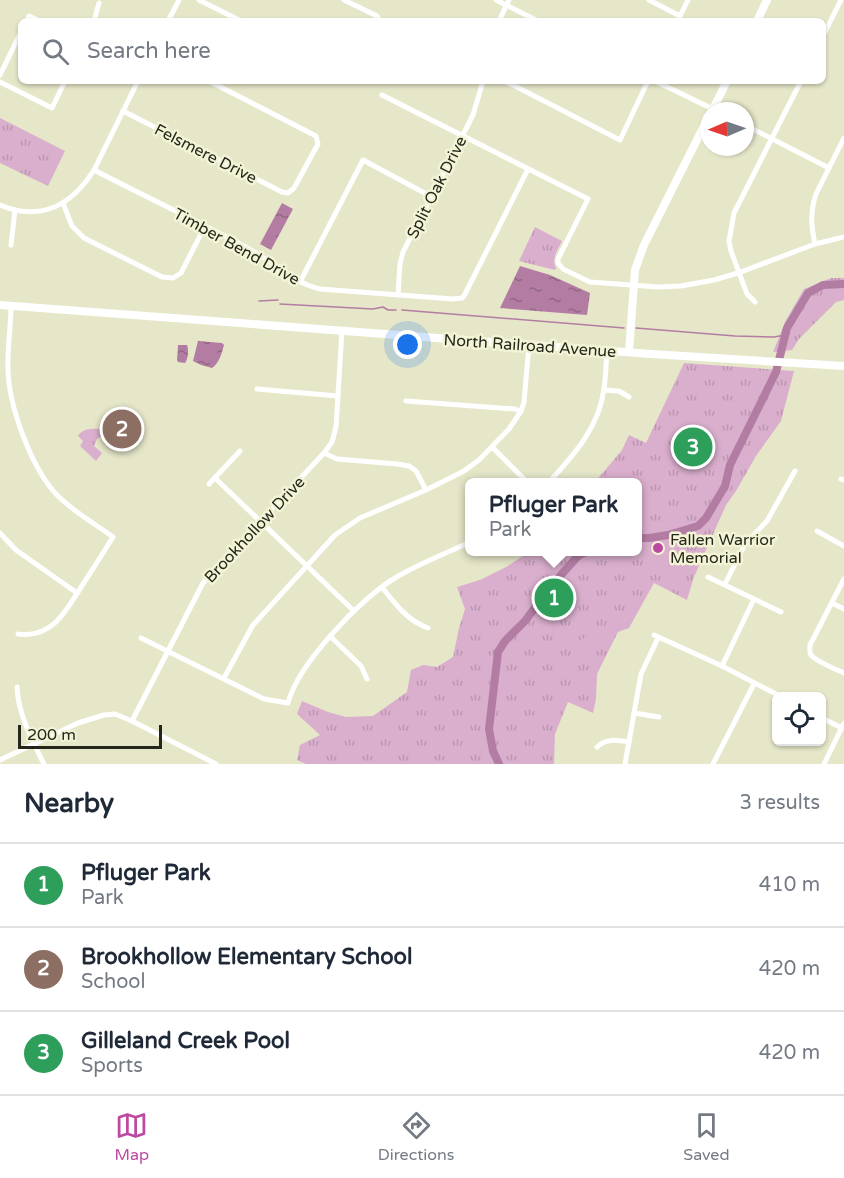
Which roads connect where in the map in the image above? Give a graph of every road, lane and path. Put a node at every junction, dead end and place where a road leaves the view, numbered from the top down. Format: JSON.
{"nodes":[{"id":1,"x":179,"y":0,"type":"edge"},
{"id":2,"x":199,"y":0,"type":"edge"},
{"id":3,"x":344,"y":0,"type":"edge"},
{"id":4,"x":496,"y":0,"type":"edge"},
{"id":5,"x":649,"y":0,"type":"edge"},
{"id":6,"x":688,"y":0,"type":"edge"},
{"id":7,"x":768,"y":0,"type":"edge"},
{"id":8,"x":841,"y":0,"type":"edge"},
{"id":9,"x":508,"y":2,"type":"edge"},
{"id":10,"x":99,"y":3,"type":"dead end"},
{"id":11,"x":95,"y":18,"type":"edge"},
{"id":12,"x":170,"y":18,"type":"edge"},
{"id":13,"x":235,"y":18,"type":"edge"},
{"id":14,"x":378,"y":18,"type":"edge"},
{"id":15,"x":500,"y":18,"type":"edge"},
{"id":16,"x":533,"y":18,"type":"edge"},
{"id":17,"x":759,"y":18,"type":"edge"},
{"id":18,"x":826,"y":30,"type":"edge"},
{"id":19,"x":18,"y":38,"type":"edge"},
{"id":20,"x":0,"y":75,"type":"edge"},
{"id":21,"x":0,"y":82,"type":"edge"},
{"id":22,"x":64,"y":84,"type":"edge"},
{"id":23,"x":136,"y":84,"type":"edge"},
{"id":24,"x":215,"y":84,"type":"edge"},
{"id":25,"x":482,"y":84,"type":"edge"},
{"id":26,"x":511,"y":84,"type":"edge"},
{"id":27,"x":647,"y":84,"type":"edge"},
{"id":28,"x":661,"y":84,"type":"edge"},
{"id":29,"x":726,"y":84,"type":"edge"},
{"id":30,"x":800,"y":84,"type":"edge"},
{"id":31,"x":382,"y":95,"type":"dead end"},
{"id":32,"x":717,"y":102,"type":"edge"},
{"id":33,"x":700,"y":105,"type":"edge"},
{"id":34,"x":123,"y":111,"type":"junction"},
{"id":35,"x":754,"y":130,"type":"edge"},
{"id":36,"x":700,"y":135,"type":"edge"},
{"id":37,"x":462,"y":136,"type":"junction"},
{"id":38,"x":844,"y":138,"type":"edge"},
{"id":39,"x":772,"y":139,"type":"junction"},
{"id":40,"x":829,"y":168,"type":"junction"},
{"id":41,"x":528,"y":169,"type":"junction"},
{"id":42,"x":94,"y":170,"type":"junction"},
{"id":43,"x":432,"y":196,"type":"junction"},
{"id":44,"x":63,"y":203,"type":"junction"},
{"id":45,"x":0,"y":205,"type":"edge"},
{"id":46,"x":15,"y":210,"type":"junction"},
{"id":47,"x":205,"y":226,"type":"junction"},
{"id":48,"x":844,"y":237,"type":"edge"},
{"id":49,"x":815,"y":244,"type":"junction"},
{"id":50,"x":11,"y":245,"type":"dead end"},
{"id":51,"x":738,"y":273,"type":"junction"},
{"id":52,"x":300,"y":282,"type":"junction"},
{"id":53,"x":634,"y":286,"type":"junction"},
{"id":54,"x":398,"y":294,"type":"junction"},
{"id":55,"x":754,"y":302,"type":"dead end"},
{"id":56,"x":0,"y":305,"type":"edge"},
{"id":57,"x":11,"y":306,"type":"junction"},
{"id":58,"x":342,"y":330,"type":"junction"},
{"id":59,"x":529,"y":345,"type":"junction"},
{"id":60,"x":607,"y":351,"type":"junction"},
{"id":61,"x":629,"y":352,"type":"junction"},
{"id":62,"x":844,"y":366,"type":"edge"},
{"id":63,"x":257,"y":389,"type":"dead end"},
{"id":64,"x":604,"y":390,"type":"junction"},
{"id":65,"x":338,"y":396,"type":"junction"},
{"id":66,"x":629,"y":397,"type":"dead end"},
{"id":67,"x":405,"y":400,"type":"dead end"},
{"id":68,"x":521,"y":411,"type":"junction"},
{"id":69,"x":492,"y":447,"type":"junction"},
{"id":70,"x":240,"y":451,"type":"dead end"},
{"id":71,"x":324,"y":453,"type":"junction"},
{"id":72,"x":795,"y":471,"type":"dead end"},
{"id":73,"x":215,"y":478,"type":"junction"},
{"id":74,"x":522,"y":478,"type":"edge"},
{"id":75,"x":553,"y":478,"type":"edge"},
{"id":76,"x":209,"y":484,"type":"dead end"},
{"id":77,"x":426,"y":490,"type":"junction"},
{"id":78,"x":261,"y":521,"type":"junction"},
{"id":79,"x":817,"y":531,"type":"dead end"},
{"id":80,"x":0,"y":533,"type":"edge"},
{"id":81,"x":465,"y":544,"type":"edge"},
{"id":82,"x":844,"y":546,"type":"edge"},
{"id":83,"x":307,"y":565,"type":"junction"},
{"id":84,"x":708,"y":577,"type":"dead end"},
{"id":85,"x":844,"y":579,"type":"edge"},
{"id":86,"x":725,"y":584,"type":"junction"},
{"id":87,"x":382,"y":587,"type":"junction"},
{"id":88,"x":77,"y":593,"type":"junction"},
{"id":89,"x":754,"y":599,"type":"junction"},
{"id":90,"x":832,"y":603,"type":"junction"},
{"id":91,"x":844,"y":609,"type":"edge"},
{"id":92,"x":354,"y":611,"type":"junction"},
{"id":93,"x":781,"y":612,"type":"dead end"},
{"id":94,"x":428,"y":628,"type":"dead end"},
{"id":95,"x":18,"y":634,"type":"dead end"},
{"id":96,"x":330,"y":636,"type":"junction"},
{"id":97,"x":141,"y":638,"type":"dead end"},
{"id":98,"x":168,"y":651,"type":"junction"},
{"id":99,"x":722,"y":666,"type":"junction"},
{"id":100,"x":844,"y":673,"type":"edge"},
{"id":101,"x":224,"y":678,"type":"junction"},
{"id":102,"x":368,"y":679,"type":"dead end"},
{"id":103,"x":754,"y":684,"type":"junction"},
{"id":104,"x":17,"y":687,"type":"dead end"},
{"id":105,"x":772,"y":692,"type":"edge"},
{"id":106,"x":634,"y":712,"type":"junction"},
{"id":107,"x":659,"y":717,"type":"dead end"},
{"id":108,"x":826,"y":719,"type":"edge"},
{"id":109,"x":132,"y":721,"type":"junction"},
{"id":110,"x":843,"y":725,"type":"edge"},
{"id":111,"x":629,"y":742,"type":"junction"},
{"id":112,"x":33,"y":744,"type":"junction"},
{"id":113,"x":597,"y":747,"type":"dead end"},
{"id":114,"x":0,"y":760,"type":"edge"},
{"id":115,"x":44,"y":764,"type":"edge"},
{"id":116,"x":216,"y":764,"type":"edge"},
{"id":117,"x":625,"y":764,"type":"edge"},
{"id":118,"x":714,"y":764,"type":"edge"},
{"id":119,"x":824,"y":764,"type":"edge"}],
"edges":[{"from":1,"to":12,"type":"street"},
{"from":2,"to":13,"type":"street"},
{"from":3,"to":14,"type":"street"},
{"from":4,"to":9,"type":"street"},
{"from":5,"to":6,"type":"street"},
{"from":7,"to":17,"type":"street"},
{"from":8,"to":18,"type":"street"},
{"from":9,"to":15,"type":"street"},
{"from":9,"to":16,"type":"street"},
{"from":10,"to":11,"type":"street"},
{"from":19,"to":20,"type":"street"},
{"from":21,"to":22,"type":"street"},
{"from":23,"to":34,"type":"street"},
{"from":24,"to":34,"type":"street","name":"Felsmere Drive"},
{"from":25,"to":37,"type":"street","name":"Split Oak Drive"},
{"from":26,"to":27,"type":"street"},
{"from":28,"to":33,"type":"street"},
{"from":29,"to":32,"type":"street"},
{"from":30,"to":39,"type":"street"},
{"from":31,"to":37,"type":"street"},
{"from":34,"to":42,"type":"street"},
{"from":35,"to":39,"type":"street"},
{"from":36,"to":53,"type":"street"},
{"from":37,"to":41,"type":"street"},
{"from":37,"to":43,"type":"street","name":"Split Oak Drive"},
{"from":38,"to":40,"type":"street"},
{"from":39,"to":40,"type":"street"},
{"from":39,"to":51,"type":"street"},
{"from":40,"to":49,"type":"street"},
{"from":41,"to":53,"type":"street"},
{"from":41,"to":54,"type":"street","name":"Timber Bend Drive"},
{"from":42,"to":44,"type":"street"},
{"from":42,"to":47,"type":"street","name":"Timber Bend Drive"},
{"from":43,"to":52,"type":"street"},
{"from":43,"to":54,"type":"street","name":"Split Oak Drive"},
{"from":44,"to":46,"type":"street"},
{"from":44,"to":47,"type":"street"},
{"from":45,"to":46,"type":"street"},
{"from":46,"to":50,"type":"street"},
{"from":47,"to":52,"type":"street","name":"Timber Bend Drive"},
{"from":48,"to":49,"type":"street"},
{"from":49,"to":51,"type":"street"},
{"from":51,"to":53,"type":"street"},
{"from":51,"to":55,"type":"street"},
{"from":52,"to":54,"type":"street","name":"Timber Bend Drive"},
{"from":53,"to":61,"type":"street"},
{"from":56,"to":57,"type":"street","name":"North Railroad Avenue"},
{"from":57,"to":58,"type":"street","name":"North Railroad Avenue"},
{"from":57,"to":88,"type":"street"},
{"from":58,"to":59,"type":"street","name":"North Railroad Avenue"},
{"from":58,"to":65,"type":"street","name":"Brookhollow Drive"},
{"from":59,"to":60,"type":"street","name":"North Railroad Avenue"},
{"from":59,"to":68,"type":"street"},
{"from":60,"to":61,"type":"street","name":"North Railroad Avenue"},
{"from":60,"to":64,"type":"street"},
{"from":61,"to":62,"type":"street","name":"North Railroad Avenue"},
{"from":63,"to":65,"type":"street"},
{"from":64,"to":66,"type":"street"},
{"from":64,"to":75,"type":"street"},
{"from":65,"to":71,"type":"street","name":"Brookhollow Drive"},
{"from":67,"to":68,"type":"street"},
{"from":68,"to":69,"type":"street"},
{"from":69,"to":74,"type":"street"},
{"from":69,"to":77,"type":"street"},
{"from":70,"to":73,"type":"street"},
{"from":71,"to":77,"type":"street"},
{"from":71,"to":78,"type":"street","name":"Brookhollow Drive"},
{"from":72,"to":86,"type":"street"},
{"from":73,"to":76,"type":"street"},
{"from":73,"to":78,"type":"street"},
{"from":77,"to":83,"type":"street"},
{"from":78,"to":83,"type":"street"},
{"from":78,"to":98,"type":"street","name":"Brookhollow Drive"},
{"from":79,"to":82,"type":"street"},
{"from":80,"to":88,"type":"street"},
{"from":81,"to":87,"type":"street"},
{"from":83,"to":92,"type":"street"},
{"from":83,"to":101,"type":"street"},
{"from":84,"to":86,"type":"street"},
{"from":85,"to":90,"type":"street"},
{"from":86,"to":89,"type":"street"},
{"from":87,"to":92,"type":"street"},
{"from":87,"to":94,"type":"street"},
{"from":88,"to":95,"type":"street"},
{"from":89,"to":93,"type":"street"},
{"from":89,"to":99,"type":"street"},
{"from":90,"to":91,"type":"street"},
{"from":90,"to":100,"type":"street"},
{"from":92,"to":96,"type":"street"},
{"from":96,"to":101,"type":"street"},
{"from":96,"to":102,"type":"street"},
{"from":97,"to":98,"type":"street"},
{"from":98,"to":101,"type":"street"},
{"from":98,"to":109,"type":"street","name":"Brookhollow Drive"},
{"from":99,"to":103,"type":"street"},
{"from":99,"to":106,"type":"street"},
{"from":103,"to":105,"type":"street"},
{"from":103,"to":118,"type":"street"},
{"from":104,"to":112,"type":"street"},
{"from":106,"to":107,"type":"street"},
{"from":106,"to":111,"type":"street"},
{"from":108,"to":110,"type":"street"},
{"from":109,"to":112,"type":"street"},
{"from":109,"to":116,"type":"street"},
{"from":110,"to":119,"type":"street"},
{"from":111,"to":113,"type":"street"},
{"from":111,"to":117,"type":"street"},
{"from":112,"to":114,"type":"street"},
{"from":112,"to":115,"type":"street"}]}
